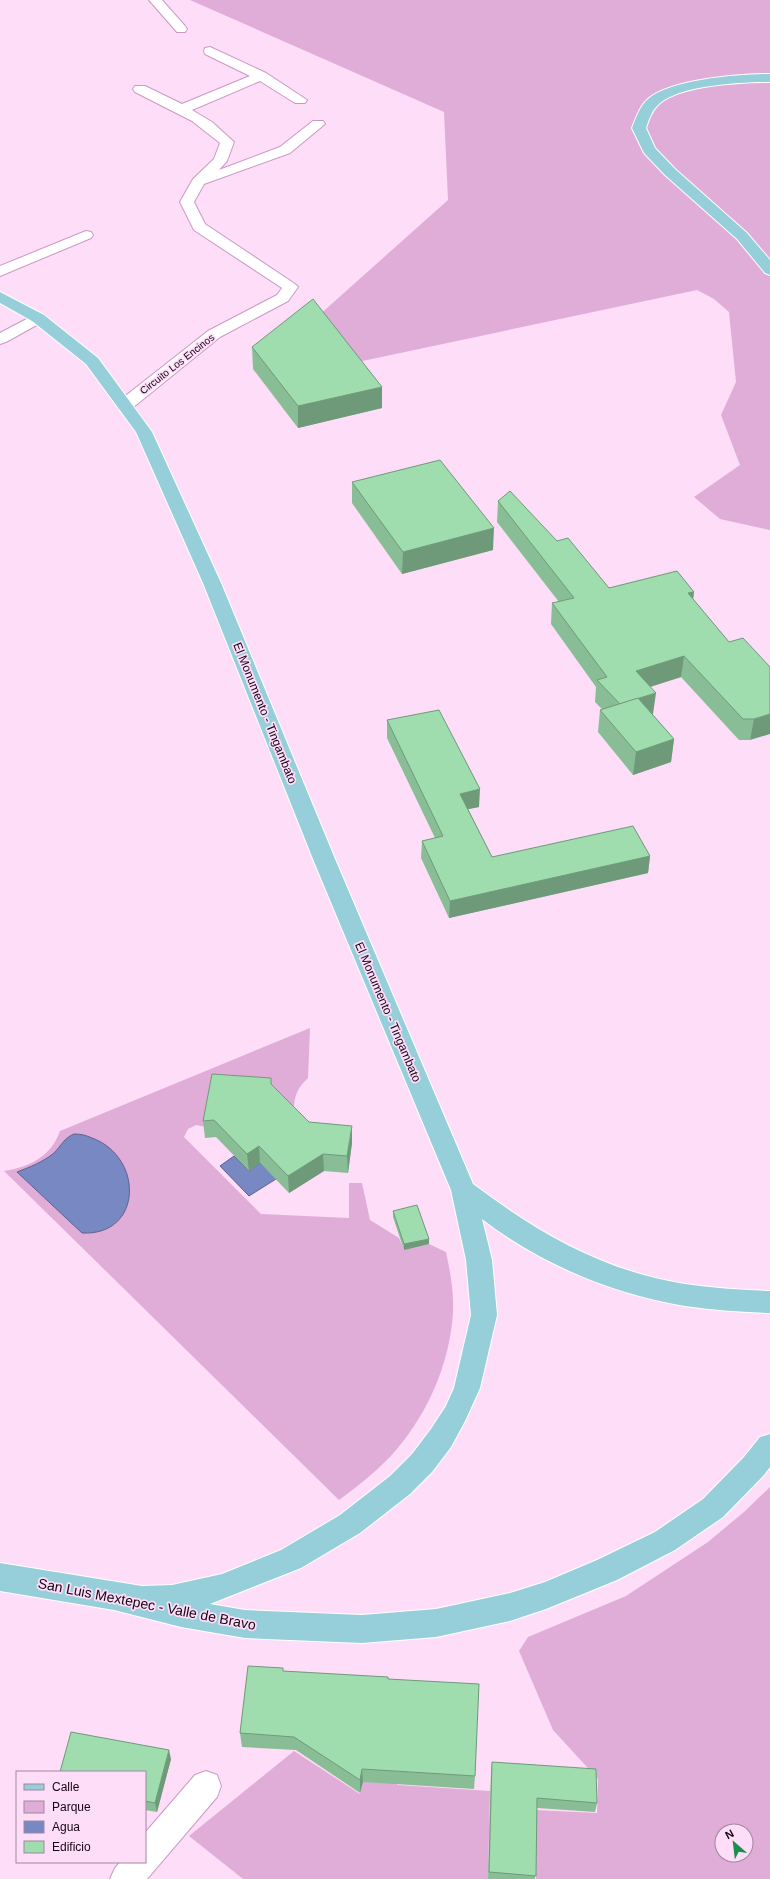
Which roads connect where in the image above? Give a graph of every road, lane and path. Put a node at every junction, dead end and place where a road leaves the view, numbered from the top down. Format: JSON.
{"nodes":[{"id":1,"x":155,"y":0,"type":"edge"},
{"id":2,"x":181,"y":29,"type":"dead end"},
{"id":3,"x":210,"y":51,"type":"dead end"},
{"id":4,"x":261,"y":76,"type":"junction"},
{"id":5,"x":770,"y":78,"type":"edge"},
{"id":6,"x":140,"y":89,"type":"dead end"},
{"id":7,"x":300,"y":100,"type":"dead end"},
{"id":8,"x":183,"y":109,"type":"junction"},
{"id":9,"x":318,"y":124,"type":"dead end"},
{"id":10,"x":198,"y":182,"type":"junction"},
{"id":11,"x":86,"y":235,"type":"dead end"},
{"id":12,"x":770,"y":270,"type":"edge"},
{"id":13,"x":0,"y":271,"type":"edge"},
{"id":14,"x":0,"y":297,"type":"edge"},
{"id":15,"x":38,"y":318,"type":"junction"},
{"id":16,"x":0,"y":339,"type":"edge"},
{"id":17,"x":124,"y":405,"type":"junction"},
{"id":18,"x":463,"y":1190,"type":"junction"},
{"id":19,"x":770,"y":1302,"type":"edge"},
{"id":20,"x":770,"y":1446,"type":"edge"},
{"id":21,"x":0,"y":1577,"type":"edge"},
{"id":22,"x":114,"y":1596,"type":"junction"},
{"id":23,"x":206,"y":1786,"type":"dead end"},
{"id":24,"x":146,"y":1856,"type":"edge"},
{"id":25,"x":140,"y":1863,"type":"edge"},
{"id":26,"x":126,"y":1879,"type":"edge"}],
"edges":[{"from":1,"to":2,"type":"street"},
{"from":3,"to":4,"type":"street"},
{"from":4,"to":7,"type":"street"},
{"from":4,"to":8,"type":"street"},
{"from":5,"to":12,"type":"main road"},
{"from":6,"to":8,"type":"street"},
{"from":8,"to":10,"type":"street"},
{"from":9,"to":10,"type":"street"},
{"from":10,"to":17,"type":"street","name":"Circuito Los Encinos"},
{"from":11,"to":13,"type":"street"},
{"from":14,"to":15,"type":"main road","name":"El Monumento - Tingambato"},
{"from":15,"to":16,"type":"street"},
{"from":15,"to":17,"type":"main road","name":"El Monumento - Tingambato"},
{"from":17,"to":18,"type":"main road","name":"El Monumento - Tingambato"},
{"from":18,"to":19,"type":"main road"},
{"from":18,"to":22,"type":"main road","name":"El Monumento - Tingambato"},
{"from":20,"to":22,"type":"main road","name":"San Luis Mextepec - Valle de Bravo"},
{"from":21,"to":22,"type":"main road","name":"San Luis Mextepec - Valle de Bravo"},
{"from":23,"to":24,"type":"street"},
{"from":25,"to":26,"type":"street"}]}
